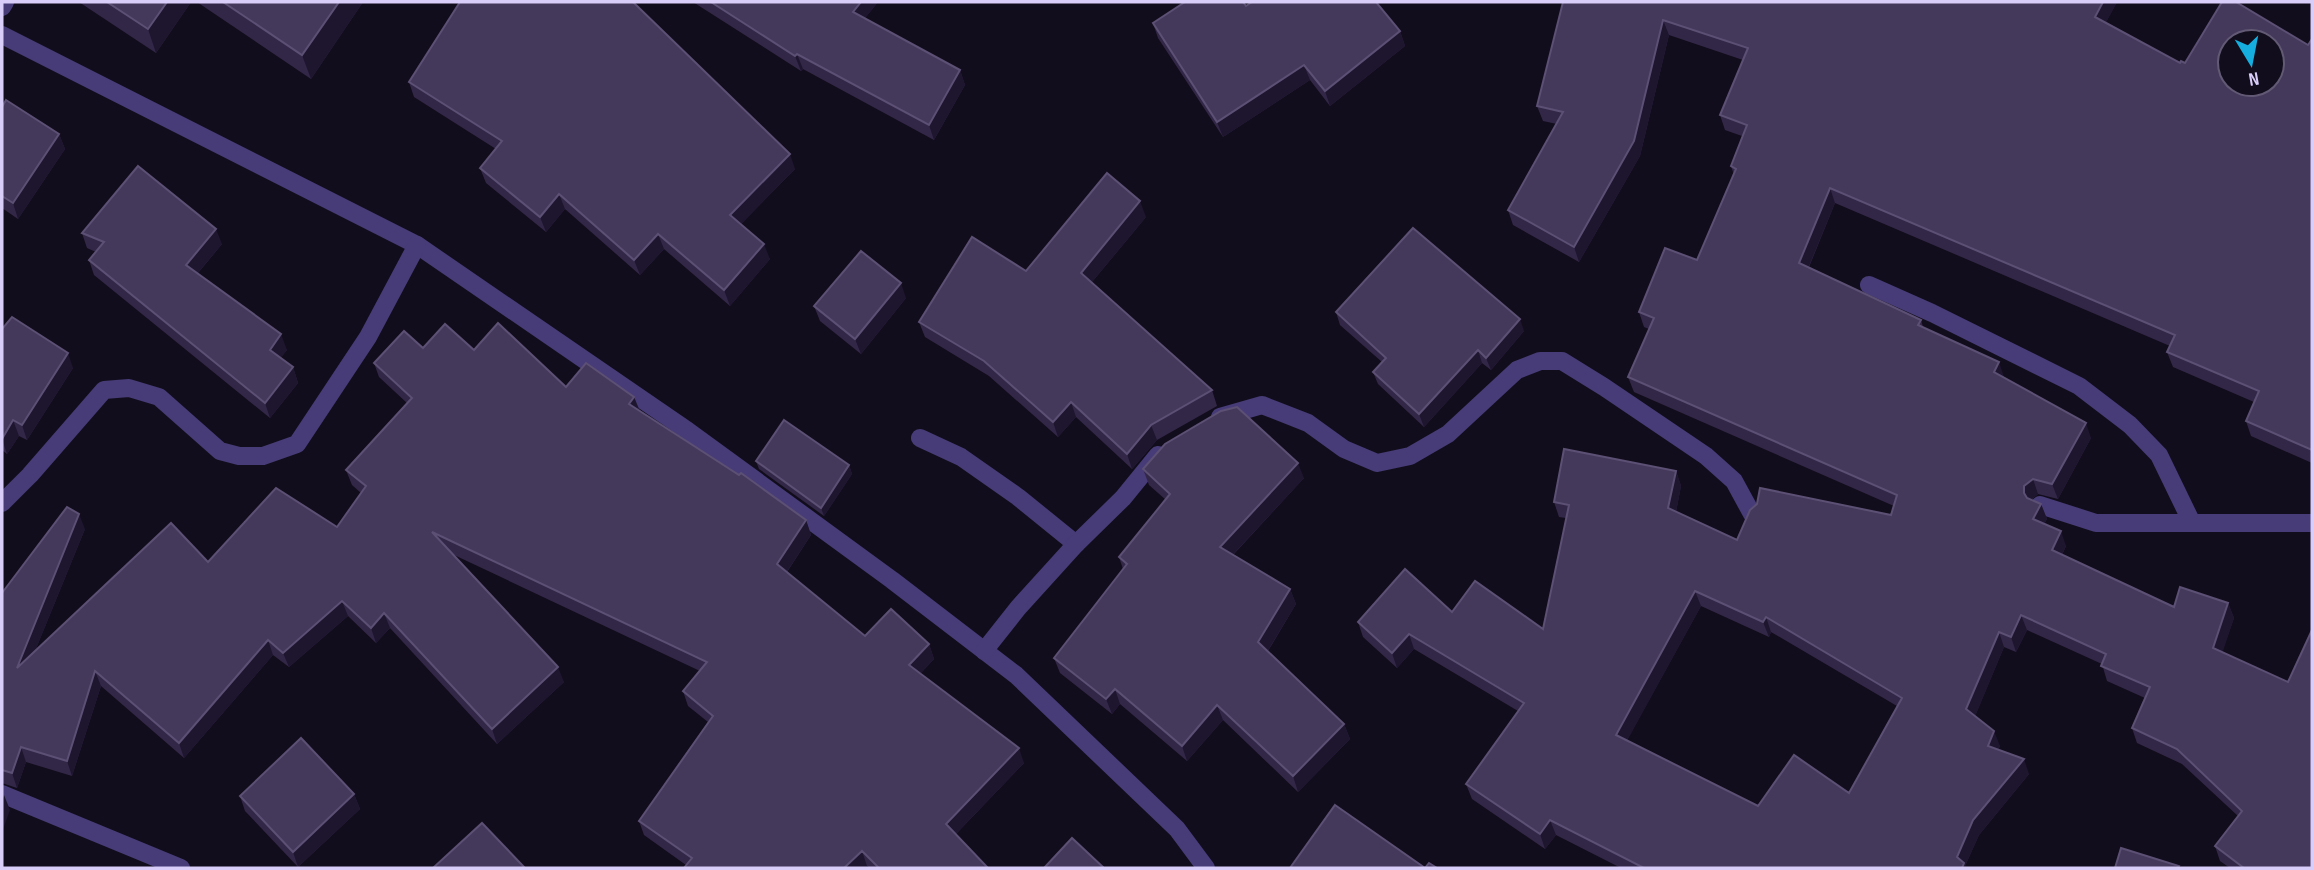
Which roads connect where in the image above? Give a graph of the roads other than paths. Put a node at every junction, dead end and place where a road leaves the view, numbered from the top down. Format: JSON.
{"nodes":[{"id":1,"x":5,"y":2,"type":"edge"},
{"id":2,"x":2,"y":7,"type":"edge"},
{"id":3,"x":2,"y":35,"type":"edge"},
{"id":4,"x":418,"y":245,"type":"junction"},
{"id":5,"x":1869,"y":285,"type":"dead end"},
{"id":6,"x":1210,"y":423,"type":"edge"},
{"id":7,"x":920,"y":438,"type":"dead end"},
{"id":8,"x":1175,"y":443,"type":"edge"},
{"id":9,"x":2,"y":503,"type":"edge"},
{"id":10,"x":2040,"y":505,"type":"edge"},
{"id":11,"x":1752,"y":514,"type":"edge"},
{"id":12,"x":2192,"y":523,"type":"junction"},
{"id":13,"x":2312,"y":523,"type":"edge"},
{"id":14,"x":1076,"y":544,"type":"junction"},
{"id":15,"x":984,"y":651,"type":"junction"},
{"id":16,"x":2,"y":794,"type":"edge"},
{"id":17,"x":181,"y":868,"type":"edge"},
{"id":18,"x":1206,"y":868,"type":"edge"}],
"edges":[{"from":1,"to":2,"type":"street"},
{"from":3,"to":4,"type":"street"},
{"from":4,"to":9,"type":"street"},
{"from":4,"to":15,"type":"street"},
{"from":5,"to":12,"type":"street"},
{"from":6,"to":11,"type":"street"},
{"from":7,"to":14,"type":"street"},
{"from":8,"to":14,"type":"street"},
{"from":10,"to":12,"type":"street"},
{"from":12,"to":13,"type":"street"},
{"from":14,"to":15,"type":"street"},
{"from":15,"to":18,"type":"street"},
{"from":16,"to":17,"type":"street"}]}
